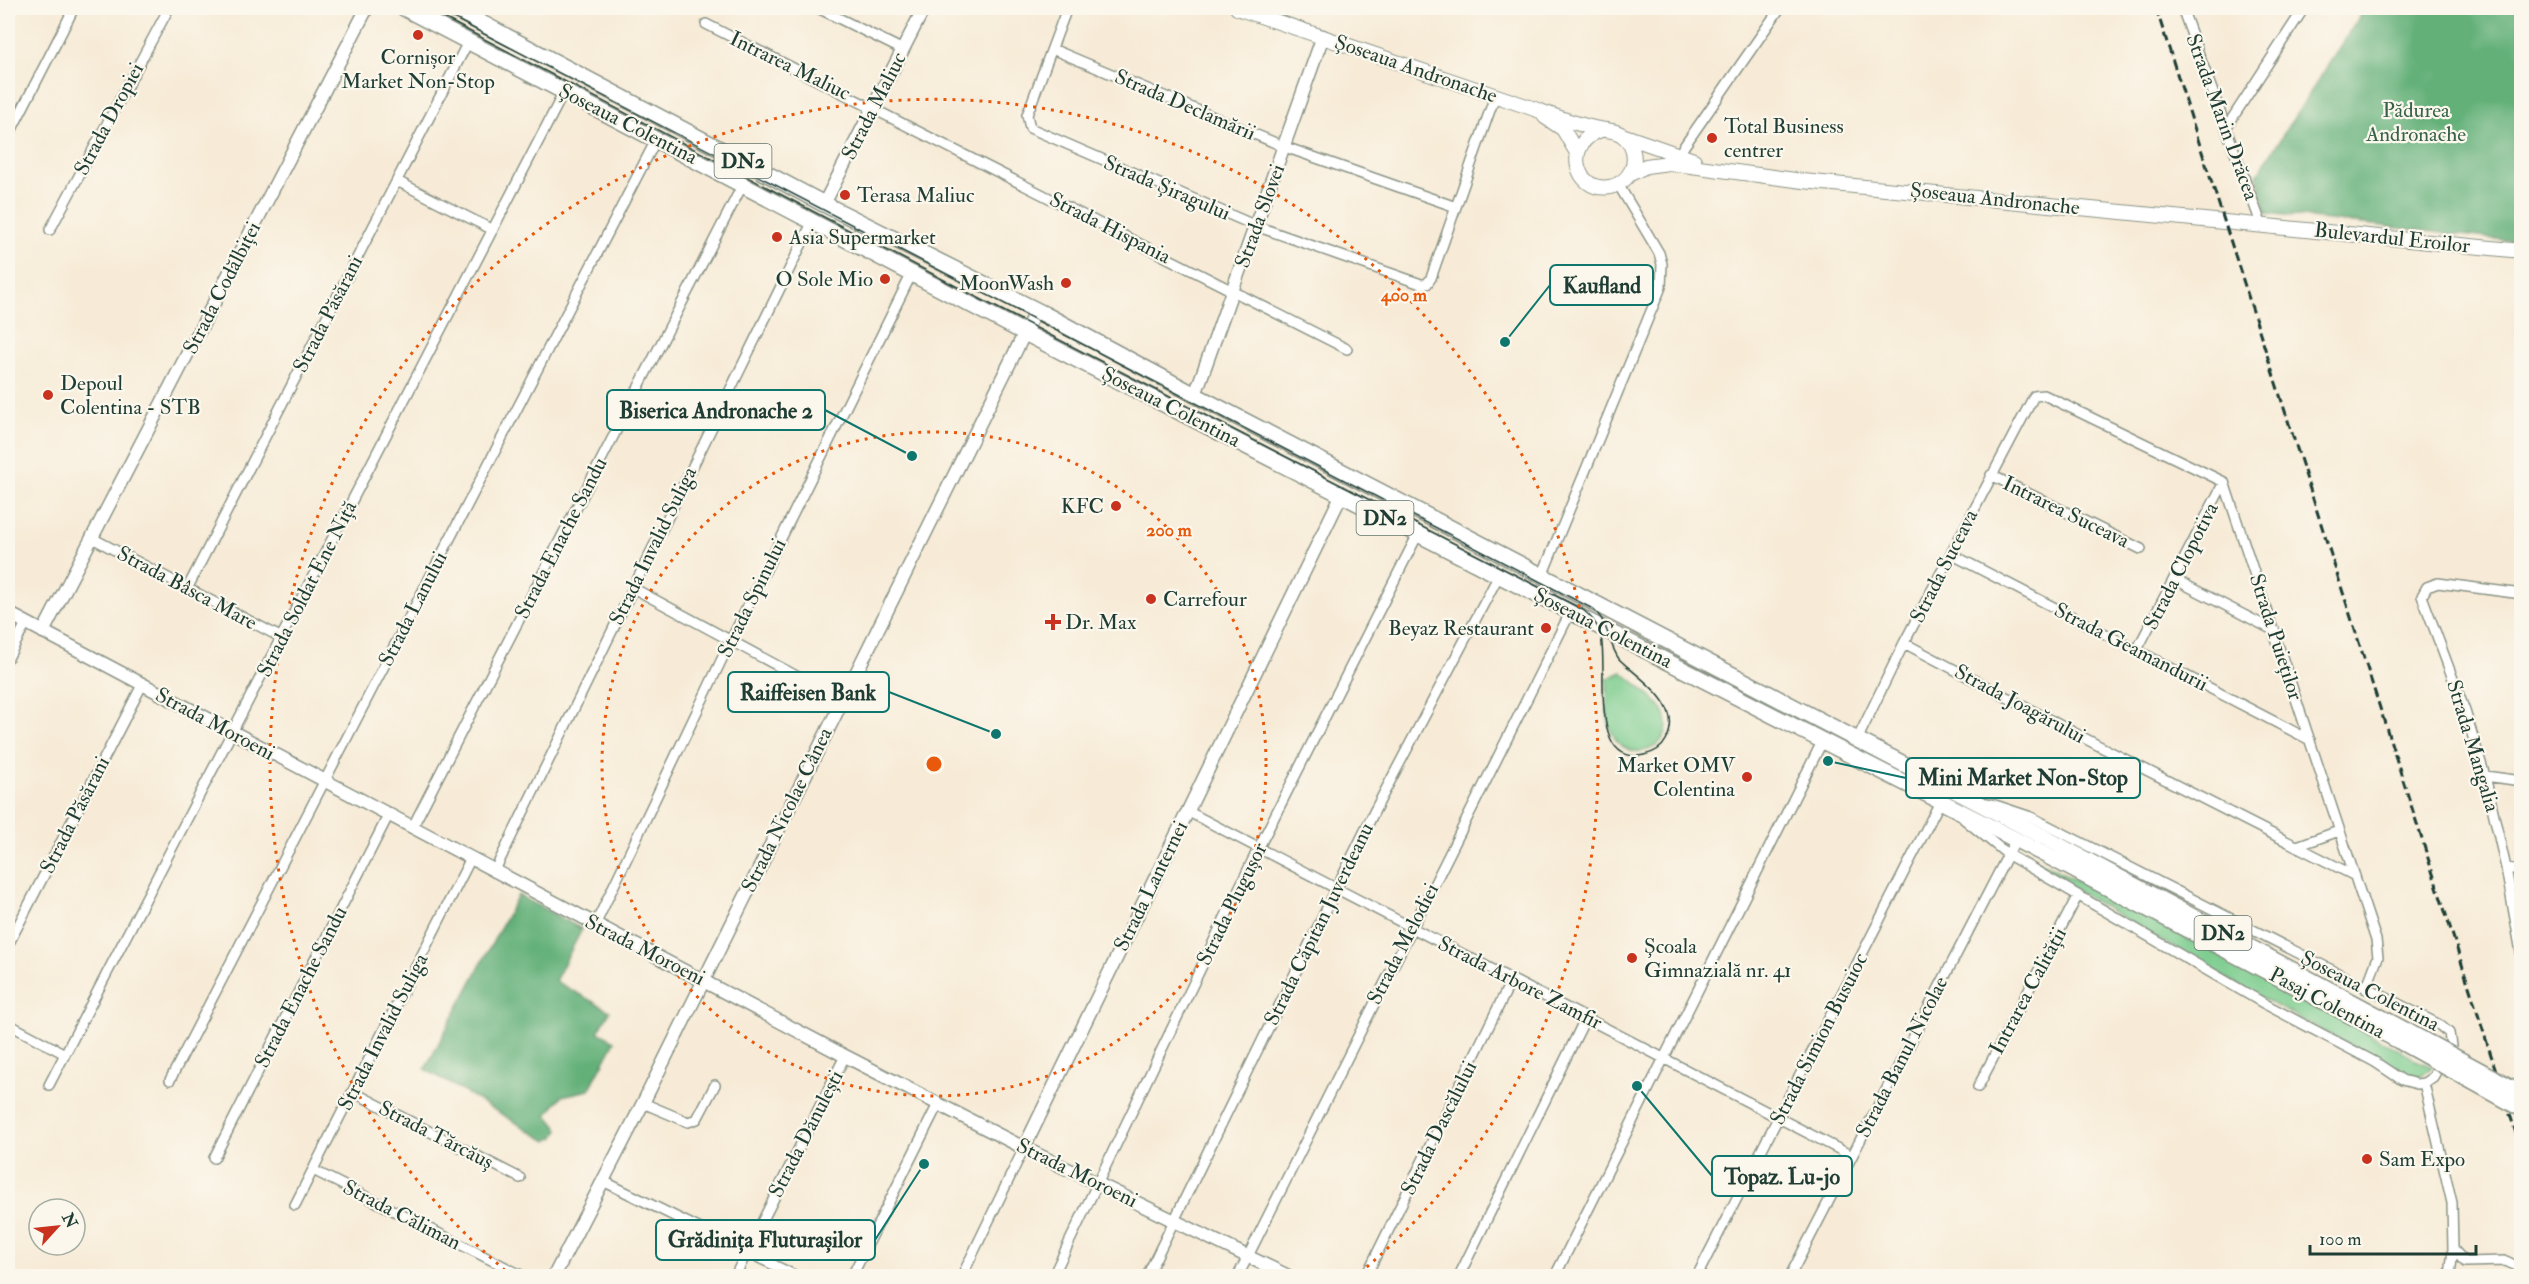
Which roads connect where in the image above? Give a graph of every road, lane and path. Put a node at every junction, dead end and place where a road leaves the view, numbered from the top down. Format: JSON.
{"nodes":[{"id":1,"x":74,"y":8,"type":"edge"},
{"id":2,"x":169,"y":8,"type":"edge"},
{"id":3,"x":367,"y":8,"type":"edge"},
{"id":4,"x":404,"y":8,"type":"edge"},
{"id":5,"x":453,"y":8,"type":"edge"},
{"id":6,"x":818,"y":8,"type":"edge"},
{"id":7,"x":924,"y":8,"type":"edge"},
{"id":8,"x":1067,"y":8,"type":"edge"},
{"id":9,"x":1237,"y":8,"type":"edge"},
{"id":10,"x":1780,"y":8,"type":"edge"},
{"id":11,"x":2182,"y":8,"type":"edge"},
{"id":12,"x":2304,"y":8,"type":"edge"},
{"id":13,"x":706,"y":24,"type":"dead end"},
{"id":14,"x":1323,"y":36,"type":"junction"},
{"id":15,"x":468,"y":42,"type":"junction"},
{"id":16,"x":1052,"y":49,"type":"junction"},
{"id":17,"x":903,"y":50,"type":"junction"},
{"id":18,"x":564,"y":92,"type":"junction"},
{"id":19,"x":1495,"y":96,"type":"junction"},
{"id":20,"x":1528,"y":107,"type":"junction"},
{"id":21,"x":874,"y":108,"type":"junction"},
{"id":22,"x":2226,"y":129,"type":"junction"},
{"id":23,"x":1601,"y":130,"type":"junction"},
{"id":24,"x":1622,"y":134,"type":"junction"},
{"id":25,"x":8,"y":136,"type":"edge"},
{"id":26,"x":657,"y":138,"type":"junction"},
{"id":27,"x":1284,"y":147,"type":"junction"},
{"id":28,"x":1576,"y":153,"type":"junction"},
{"id":29,"x":1678,"y":155,"type":"junction"},
{"id":30,"x":1728,"y":170,"type":"junction"},
{"id":31,"x":1630,"y":174,"type":"junction"},
{"id":32,"x":397,"y":181,"type":"junction"},
{"id":33,"x":743,"y":184,"type":"junction"},
{"id":34,"x":1618,"y":184,"type":"junction"},
{"id":35,"x":824,"y":204,"type":"junction"},
{"id":36,"x":1456,"y":207,"type":"junction"},
{"id":37,"x":813,"y":221,"type":"junction"},
{"id":38,"x":1257,"y":226,"type":"junction"},
{"id":39,"x":2262,"y":226,"type":"junction"},
{"id":40,"x":50,"y":230,"type":"dead end"},
{"id":41,"x":493,"y":230,"type":"junction"},
{"id":42,"x":2522,"y":251,"type":"edge"},
{"id":43,"x":912,"y":273,"type":"junction"},
{"id":44,"x":1233,"y":292,"type":"junction"},
{"id":45,"x":1036,"y":310,"type":"junction"},
{"id":46,"x":1025,"y":333,"type":"junction"},
{"id":47,"x":1347,"y":349,"type":"dead end"},
{"id":48,"x":1195,"y":395,"type":"junction"},
{"id":49,"x":1991,"y":475,"type":"junction"},
{"id":50,"x":2224,"y":482,"type":"junction"},
{"id":51,"x":1341,"y":496,"type":"junction"},
{"id":52,"x":1418,"y":534,"type":"junction"},
{"id":53,"x":92,"y":538,"type":"junction"},
{"id":54,"x":2141,"y":549,"type":"dead end"},
{"id":55,"x":1951,"y":554,"type":"junction"},
{"id":56,"x":1498,"y":575,"type":"junction"},
{"id":57,"x":1542,"y":576,"type":"junction"},
{"id":58,"x":2174,"y":579,"type":"junction"},
{"id":59,"x":188,"y":586,"type":"junction"},
{"id":60,"x":633,"y":588,"type":"junction"},
{"id":61,"x":2522,"y":594,"type":"edge"},
{"id":62,"x":8,"y":613,"type":"edge"},
{"id":63,"x":1570,"y":613,"type":"junction"},
{"id":64,"x":26,"y":623,"type":"junction"},
{"id":65,"x":2275,"y":631,"type":"junction"},
{"id":66,"x":43,"y":632,"type":"junction"},
{"id":67,"x":282,"y":638,"type":"junction"},
{"id":68,"x":731,"y":640,"type":"junction"},
{"id":69,"x":1904,"y":643,"type":"junction"},
{"id":70,"x":2137,"y":650,"type":"junction"},
{"id":71,"x":8,"y":658,"type":"edge"},
{"id":72,"x":142,"y":685,"type":"junction"},
{"id":73,"x":841,"y":700,"type":"junction"},
{"id":74,"x":233,"y":733,"type":"junction"},
{"id":75,"x":1823,"y":740,"type":"junction"},
{"id":76,"x":1857,"y":740,"type":"junction"},
{"id":77,"x":2310,"y":740,"type":"junction"},
{"id":78,"x":2485,"y":777,"type":"junction"},
{"id":79,"x":2522,"y":781,"type":"edge"},
{"id":80,"x":324,"y":782,"type":"junction"},
{"id":81,"x":1956,"y":791,"type":"junction"},
{"id":82,"x":1941,"y":800,"type":"junction"},
{"id":83,"x":1187,"y":811,"type":"junction"},
{"id":84,"x":388,"y":816,"type":"junction"},
{"id":85,"x":412,"y":828,"type":"junction"},
{"id":86,"x":2339,"y":831,"type":"junction"},
{"id":87,"x":2016,"y":839,"type":"junction"},
{"id":88,"x":2039,"y":843,"type":"junction"},
{"id":89,"x":2297,"y":846,"type":"junction"},
{"id":90,"x":1258,"y":849,"type":"junction"},
{"id":91,"x":2007,"y":854,"type":"junction"},
{"id":92,"x":470,"y":860,"type":"junction"},
{"id":93,"x":2506,"y":868,"type":"junction"},
{"id":94,"x":2522,"y":870,"type":"edge"},
{"id":95,"x":494,"y":872,"type":"junction"},
{"id":96,"x":2355,"y":876,"type":"junction"},
{"id":97,"x":1336,"y":888,"type":"junction"},
{"id":98,"x":2078,"y":895,"type":"junction"},
{"id":99,"x":595,"y":925,"type":"junction"},
{"id":100,"x":1412,"y":927,"type":"junction"},
{"id":101,"x":8,"y":945,"type":"edge"},
{"id":102,"x":2522,"y":958,"type":"edge"},
{"id":103,"x":1512,"y":979,"type":"junction"},
{"id":104,"x":704,"y":980,"type":"junction"},
{"id":105,"x":2366,"y":989,"type":"junction"},
{"id":106,"x":1586,"y":1017,"type":"junction"},
{"id":107,"x":8,"y":1024,"type":"edge"},
{"id":108,"x":2402,"y":1035,"type":"junction"},
{"id":109,"x":65,"y":1054,"type":"junction"},
{"id":110,"x":845,"y":1056,"type":"junction"},
{"id":111,"x":1663,"y":1056,"type":"junction"},
{"id":112,"x":170,"y":1080,"type":"dead end"},
{"id":113,"x":2424,"y":1083,"type":"junction"},
{"id":114,"x":49,"y":1085,"type":"dead end"},
{"id":115,"x":715,"y":1085,"type":"dead end"},
{"id":116,"x":1978,"y":1087,"type":"dead end"},
{"id":117,"x":353,"y":1092,"type":"junction"},
{"id":118,"x":2522,"y":1093,"type":"edge"},
{"id":119,"x":643,"y":1103,"type":"junction"},
{"id":120,"x":938,"y":1104,"type":"junction"},
{"id":121,"x":2522,"y":1109,"type":"edge"},
{"id":122,"x":1779,"y":1117,"type":"junction"},
{"id":123,"x":1024,"y":1148,"type":"junction"},
{"id":124,"x":1852,"y":1156,"type":"junction"},
{"id":125,"x":214,"y":1158,"type":"dead end"},
{"id":126,"x":313,"y":1170,"type":"junction"},
{"id":127,"x":520,"y":1178,"type":"dead end"},
{"id":128,"x":603,"y":1181,"type":"junction"},
{"id":129,"x":1098,"y":1184,"type":"junction"},
{"id":130,"x":295,"y":1205,"type":"dead end"},
{"id":131,"x":1174,"y":1221,"type":"junction"},
{"id":132,"x":2453,"y":1249,"type":"junction"},
{"id":133,"x":747,"y":1252,"type":"junction"},
{"id":134,"x":1248,"y":1256,"type":"junction"},
{"id":135,"x":2522,"y":1269,"type":"edge"},
{"id":136,"x":523,"y":1276,"type":"edge"},
{"id":137,"x":554,"y":1276,"type":"edge"},
{"id":138,"x":735,"y":1276,"type":"edge"},
{"id":139,"x":796,"y":1276,"type":"edge"},
{"id":140,"x":852,"y":1276,"type":"edge"},
{"id":141,"x":962,"y":1276,"type":"edge"},
{"id":142,"x":1053,"y":1276,"type":"edge"},
{"id":143,"x":1147,"y":1276,"type":"edge"},
{"id":144,"x":1238,"y":1276,"type":"edge"},
{"id":145,"x":1288,"y":1276,"type":"edge"},
{"id":146,"x":1366,"y":1276,"type":"edge"},
{"id":147,"x":1459,"y":1276,"type":"edge"},
{"id":148,"x":1555,"y":1276,"type":"edge"},
{"id":149,"x":1697,"y":1276,"type":"edge"},
{"id":150,"x":1790,"y":1276,"type":"edge"},
{"id":151,"x":2450,"y":1276,"type":"edge"}],
"edges":[{"from":1,"to":25,"type":"street"},
{"from":2,"to":40,"type":"street","name":"Strada Dropiei"},
{"from":3,"to":53,"type":"street","name":"Strada Codălbiței"},
{"from":4,"to":15,"type":"main road","name":"Șoseaua Colentina","number":"DN2"},
{"from":5,"to":35,"type":"main road","name":"Șoseaua Colentina","number":"DN2"},
{"from":6,"to":17,"type":"street"},
{"from":7,"to":17,"type":"street","name":"Strada Maliuc"},
{"from":8,"to":16,"type":"street"},
{"from":9,"to":14,"type":"main road","name":"Șoseaua Andronache"},
{"from":10,"to":29,"type":"street"},
{"from":11,"to":22,"type":"street","name":"Strada Marin Drăcea"},
{"from":12,"to":22,"type":"street"},
{"from":13,"to":21,"type":"street","name":"Intrarea Maliuc"},
{"from":14,"to":19,"type":"main road","name":"Șoseaua Andronache"},
{"from":14,"to":27,"type":"street","name":"Strada Slovei"},
{"from":15,"to":18,"type":"main road","name":"Șoseaua Colentina","number":"DN2"},
{"from":15,"to":32,"type":"street","name":"Strada Păsărani"},
{"from":16,"to":27,"type":"street","name":"Strada Declamării"},
{"from":16,"to":38,"type":"street","name":"Strada Șiragului"},
{"from":17,"to":21,"type":"street","name":"Strada Maliuc"},
{"from":18,"to":26,"type":"main road","name":"Șoseaua Colentina","number":"DN2"},
{"from":18,"to":41,"type":"street","name":"Strada Soldat Ene Niță"},
{"from":19,"to":20,"type":"main road","name":"Șoseaua Andronache"},
{"from":19,"to":36,"type":"street","name":"Strada Șiragului"},
{"from":20,"to":23,"type":"main road","name":"Șoseaua Andronache"},
{"from":20,"to":28,"type":"main road","name":"Șoseaua Andronache"},
{"from":21,"to":35,"type":"street","name":"Strada Maliuc"},
{"from":21,"to":44,"type":"street","name":"Strada Hispania"},
{"from":22,"to":39,"type":"street","name":"Strada Marin Drăcea"},
{"from":23,"to":24,"type":"main road"},
{"from":23,"to":28,"type":"main road"},
{"from":24,"to":29,"type":"main road","name":"Șoseaua Andronache"},
{"from":24,"to":31,"type":"main road"},
{"from":26,"to":33,"type":"main road","name":"Șoseaua Colentina","number":"DN2"},
{"from":26,"to":80,"type":"street","name":"Strada Lanului"},
{"from":27,"to":36,"type":"street","name":"Strada Declamării"},
{"from":27,"to":38,"type":"street","name":"Strada Slovei"},
{"from":28,"to":34,"type":"main road"},
{"from":29,"to":30,"type":"main road","name":"Șoseaua Andronache"},
{"from":30,"to":31,"type":"main road","name":"Șoseaua Andronache"},
{"from":30,"to":39,"type":"main road","name":"Șoseaua Andronache"},
{"from":31,"to":34,"type":"main road"},
{"from":32,"to":41,"type":"street"},
{"from":32,"to":59,"type":"street","name":"Strada Păsărani"},
{"from":33,"to":37,"type":"main road","name":"Șoseaua Colentina","number":"DN2"},
{"from":33,"to":85,"type":"street","name":"Strada Enache Sandu"},
{"from":34,"to":57,"type":"street"},
{"from":35,"to":45,"type":"main road","name":"Șoseaua Colentina","number":"DN2"},
{"from":36,"to":38,"type":"street","name":"Strada Șiragului"},
{"from":37,"to":43,"type":"main road","name":"Șoseaua Colentina","number":"DN2"},
{"from":37,"to":60,"type":"street","name":"Strada Invalid Suliga"},
{"from":38,"to":44,"type":"street","name":"Strada Slovei"},
{"from":39,"to":42,"type":"main road","name":"Bulevardul Eroilor"},
{"from":41,"to":67,"type":"street","name":"Strada Soldat Ene Niță"},
{"from":43,"to":46,"type":"main road","name":"Șoseaua Colentina","number":"DN2"},
{"from":43,"to":68,"type":"street","name":"Strada Spinului"},
{"from":44,"to":47,"type":"street","name":"Strada Hispania"},
{"from":44,"to":48,"type":"street","name":"Strada Slovei"},
{"from":45,"to":46,"type":"street","name":"Strada Nicolae Cânea"},
{"from":45,"to":48,"type":"main road","name":"Șoseaua Colentina","number":"DN2"},
{"from":46,"to":51,"type":"main road","name":"Șoseaua Colentina","number":"DN2"},
{"from":46,"to":73,"type":"street","name":"Strada Nicolae Cânea"},
{"from":48,"to":57,"type":"main road","name":"Șoseaua Colentina","number":"DN2"},
{"from":49,"to":50,"type":"street","name":"Strada Suceava"},
{"from":49,"to":54,"type":"street","name":"Intrarea Suceava"},
{"from":49,"to":55,"type":"street","name":"Strada Suceava"},
{"from":50,"to":58,"type":"street","name":"Strada Clopotiva"},
{"from":50,"to":65,"type":"street","name":"Strada Puieților"},
{"from":51,"to":52,"type":"main road","name":"Șoseaua Colentina","number":"DN2"},
{"from":51,"to":83,"type":"street","name":"Strada Lanternei"},
{"from":52,"to":56,"type":"main road","name":"Șoseaua Colentina","number":"DN2"},
{"from":52,"to":90,"type":"street","name":"Strada Plugușor"},
{"from":53,"to":59,"type":"street","name":"Strada Bâsca Mare"},
{"from":53,"to":66,"type":"street","name":"Strada Codălbiței"},
{"from":55,"to":69,"type":"street","name":"Strada Suceava"},
{"from":55,"to":70,"type":"street","name":"Strada Geamandurii"},
{"from":56,"to":63,"type":"main road","name":"Șoseaua Colentina","number":"DN2"},
{"from":56,"to":97,"type":"street","name":"Strada Căpitan Juverdeanu"},
{"from":57,"to":76,"type":"main road","name":"Șoseaua Colentina","number":"DN2"},
{"from":58,"to":65,"type":"street"},
{"from":58,"to":70,"type":"street","name":"Strada Clopotiva"},
{"from":59,"to":67,"type":"street","name":"Strada Bâsca Mare"},
{"from":60,"to":68,"type":"street"},
{"from":60,"to":95,"type":"street","name":"Strada Invalid Suliga"},
{"from":61,"to":78,"type":"street","name":"Strada Mangalia"},
{"from":62,"to":64,"type":"street","name":"Strada Moroeni"},
{"from":63,"to":75,"type":"main road","name":"Șoseaua Colentina","number":"DN2"},
{"from":63,"to":100,"type":"street","name":"Strada Melodiei"},
{"from":64,"to":66,"type":"street","name":"Strada Moroeni"},
{"from":64,"to":71,"type":"street"},
{"from":65,"to":77,"type":"street","name":"Strada Puieților"},
{"from":66,"to":72,"type":"street","name":"Strada Moroeni"},
{"from":67,"to":74,"type":"street","name":"Strada Soldat Ene Niță"},
{"from":68,"to":73,"type":"street"},
{"from":68,"to":99,"type":"street","name":"Strada Spinului"},
{"from":69,"to":76,"type":"street","name":"Strada Suceava"},
{"from":69,"to":89,"type":"street","name":"Strada Joagărului"},
{"from":70,"to":77,"type":"street","name":"Strada Geamandurii"},
{"from":72,"to":74,"type":"street","name":"Strada Moroeni"},
{"from":72,"to":101,"type":"street","name":"Strada Păsărani"},
{"from":73,"to":104,"type":"street","name":"Strada Nicolae Cânea"},
{"from":74,"to":80,"type":"street","name":"Strada Moroeni"},
{"from":74,"to":109,"type":"street","name":"Strada Soldat Ene Niță"},
{"from":75,"to":82,"type":"main road","name":"Șoseaua Colentina","number":"DN2"},
{"from":75,"to":111,"type":"street"},
{"from":76,"to":81,"type":"main road","name":"Șoseaua Colentina","number":"DN2"},
{"from":77,"to":86,"type":"street","name":"Strada Puieților"},
{"from":78,"to":79,"type":"street"},
{"from":78,"to":93,"type":"street","name":"Strada Mangalia"},
{"from":80,"to":84,"type":"street","name":"Strada Moroeni"},
{"from":80,"to":112,"type":"street","name":"Strada Lanului"},
{"from":81,"to":88,"type":"main road","name":"Șoseaua Colentina","number":"DN2"},
{"from":81,"to":105,"type":"street","name":"Șoseaua Colentina"},
{"from":82,"to":87,"type":"main road","name":"Șoseaua Colentina","number":"DN2"},
{"from":82,"to":91,"type":"street","name":"Șoseaua Colentina"},
{"from":82,"to":122,"type":"street","name":"Strada Simion Busuioc"},
{"from":83,"to":90,"type":"street","name":"Strada Arbore Zamfir"},
{"from":83,"to":123,"type":"street","name":"Strada Lanternei"},
{"from":84,"to":85,"type":"street","name":"Strada Moroeni"},
{"from":84,"to":125,"type":"street","name":"Strada Enache Sandu"},
{"from":85,"to":92,"type":"street","name":"Strada Moroeni"},
{"from":86,"to":89,"type":"street"},
{"from":86,"to":96,"type":"street","name":"Strada Puieților"},
{"from":87,"to":88,"type":"main road","name":"Șoseaua Colentina","number":"DN2"},
{"from":87,"to":91,"type":"street","name":"Strada Banul Nicolae"},
{"from":88,"to":108,"type":"main road","name":"Pasaj Colentina","number":"DN2"},
{"from":89,"to":96,"type":"street","name":"Strada Joagărului"},
{"from":90,"to":97,"type":"street","name":"Strada Arbore Zamfir"},
{"from":90,"to":129,"type":"street","name":"Strada Plugușor"},
{"from":91,"to":98,"type":"street","name":"Șoseaua Colentina"},
{"from":91,"to":124,"type":"street","name":"Strada Banul Nicolae"},
{"from":92,"to":95,"type":"street","name":"Strada Moroeni"},
{"from":92,"to":117,"type":"street","name":"Strada Invalid Suliga"},
{"from":93,"to":94,"type":"street"},
{"from":93,"to":102,"type":"street","name":"Strada Mangalia"},
{"from":95,"to":99,"type":"street","name":"Strada Moroeni"},
{"from":96,"to":105,"type":"street","name":"Strada Puieților"},
{"from":97,"to":100,"type":"street","name":"Strada Arbore Zamfir"},
{"from":97,"to":131,"type":"street","name":"Strada Căpitan Juverdeanu"},
{"from":98,"to":113,"type":"street","name":"Șoseaua Colentina"},
{"from":98,"to":116,"type":"street","name":"Intrarea Calității"},
{"from":99,"to":104,"type":"street","name":"Strada Moroeni"},
{"from":100,"to":103,"type":"street","name":"Strada Arbore Zamfir"},
{"from":100,"to":134,"type":"street","name":"Strada Melodiei"},
{"from":103,"to":106,"type":"street","name":"Strada Arbore Zamfir"},
{"from":103,"to":146,"type":"street","name":"Strada Dascălului"},
{"from":104,"to":110,"type":"street","name":"Strada Moroeni"},
{"from":104,"to":119,"type":"street","name":"Strada Nicolae Cânea"},
{"from":105,"to":113,"type":"street","name":"Șoseaua Colentina"},
{"from":106,"to":111,"type":"street","name":"Strada Arbore Zamfir"},
{"from":106,"to":147,"type":"street"},
{"from":107,"to":109,"type":"street"},
{"from":108,"to":118,"type":"main road","name":"Pasaj Colentina","number":"DN2","bridge":true},
{"from":108,"to":121,"type":"main road","name":"Pasaj Colentina","number":"DN2","bridge":true},
{"from":109,"to":114,"type":"street","name":"Strada Soldat Ene Niță"},
{"from":110,"to":120,"type":"street","name":"Strada Moroeni"},
{"from":110,"to":133,"type":"street","name":"Strada Dănulești"},
{"from":111,"to":122,"type":"street","name":"Strada Arbore Zamfir"},
{"from":111,"to":148,"type":"street"},
{"from":113,"to":132,"type":"street"},
{"from":115,"to":119,"type":"street"},
{"from":117,"to":126,"type":"street","name":"Strada Invalid Suliga"},
{"from":117,"to":127,"type":"street","name":"Strada Tărcăuș"},
{"from":119,"to":128,"type":"street","name":"Strada Nicolae Cânea"},
{"from":120,"to":123,"type":"street","name":"Strada Moroeni"},
{"from":120,"to":140,"type":"street"},
{"from":122,"to":124,"type":"street","name":"Strada Arbore Zamfir"},
{"from":122,"to":149,"type":"street","name":"Strada Simion Busuioc"},
{"from":123,"to":129,"type":"street","name":"Strada Moroeni"},
{"from":123,"to":141,"type":"street","name":"Strada Lanternei"},
{"from":124,"to":150,"type":"street","name":"Strada Banul Nicolae"},
{"from":126,"to":130,"type":"street","name":"Strada Invalid Suliga"},
{"from":126,"to":136,"type":"street","name":"Strada Căliman"},
{"from":128,"to":133,"type":"street"},
{"from":128,"to":137,"type":"street","name":"Strada Nicolae Cânea"},
{"from":129,"to":131,"type":"street","name":"Strada Moroeni"},
{"from":129,"to":142,"type":"street","name":"Strada Plugușor"},
{"from":131,"to":134,"type":"street","name":"Strada Moroeni"},
{"from":131,"to":143,"type":"street","name":"Strada Căpitan Juverdeanu"},
{"from":132,"to":135,"type":"street"},
{"from":132,"to":151,"type":"street"},
{"from":133,"to":138,"type":"street","name":"Strada Dănulești"},
{"from":133,"to":139,"type":"street"},
{"from":134,"to":144,"type":"street","name":"Strada Melodiei"},
{"from":134,"to":145,"type":"street","name":"Strada Moroeni"}]}
